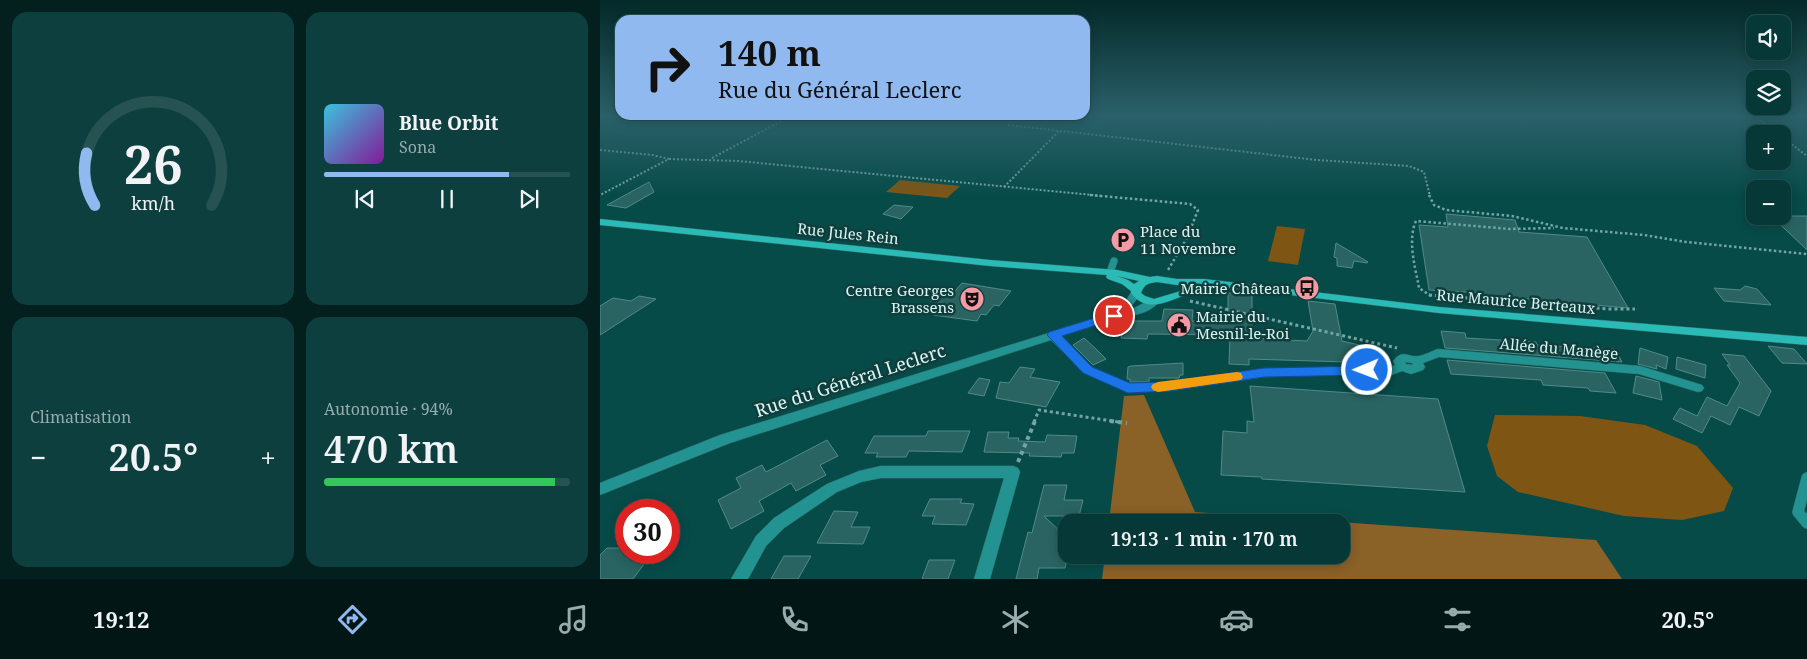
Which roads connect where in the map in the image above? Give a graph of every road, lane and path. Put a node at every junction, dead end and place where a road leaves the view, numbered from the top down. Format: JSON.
{"nodes":[{"id":1,"x":741,"y":142,"type":"edge"},
{"id":2,"x":1048,"y":142,"type":"edge"},
{"id":3,"x":1157,"y":142,"type":"edge"},
{"id":4,"x":1791,"y":144,"type":"edge"},
{"id":5,"x":600,"y":150,"type":"edge"},
{"id":6,"x":1807,"y":156,"type":"edge"},
{"id":7,"x":669,"y":159,"type":"junction"},
{"id":8,"x":711,"y":159,"type":"junction"},
{"id":9,"x":1004,"y":187,"type":"junction"},
{"id":10,"x":600,"y":195,"type":"edge"},
{"id":11,"x":600,"y":222,"type":"edge"},
{"id":12,"x":1563,"y":228,"type":"junction"},
{"id":13,"x":1807,"y":254,"type":"edge"},
{"id":14,"x":1114,"y":260,"type":"dead end"},
{"id":15,"x":1093,"y":272,"type":"junction"},
{"id":16,"x":1110,"y":272,"type":"junction"},
{"id":17,"x":1151,"y":280,"type":"junction"},
{"id":18,"x":1165,"y":280,"type":"junction"},
{"id":19,"x":1222,"y":285,"type":"junction"},
{"id":20,"x":1136,"y":292,"type":"junction"},
{"id":21,"x":1171,"y":297,"type":"junction"},
{"id":22,"x":1154,"y":302,"type":"junction"},
{"id":23,"x":1635,"y":309,"type":"dead end"},
{"id":24,"x":1114,"y":316,"type":"junction"},
{"id":25,"x":1053,"y":335,"type":"junction"},
{"id":26,"x":1807,"y":340,"type":"edge"},
{"id":27,"x":1409,"y":362,"type":"junction"},
{"id":28,"x":1698,"y":388,"type":"dead end"},
{"id":29,"x":1127,"y":423,"type":"dead end"},
{"id":30,"x":1013,"y":472,"type":"junction"},
{"id":31,"x":1807,"y":478,"type":"edge"},
{"id":32,"x":600,"y":489,"type":"edge"},
{"id":33,"x":1807,"y":523,"type":"edge"},
{"id":34,"x":739,"y":579,"type":"edge"},
{"id":35,"x":982,"y":579,"type":"edge"}],
"edges":[{"from":1,"to":8,"type":"path"},
{"from":2,"to":9,"type":"path"},
{"from":3,"to":12,"type":"path"},
{"from":4,"to":6,"type":"path"},
{"from":5,"to":7,"type":"path"},
{"from":7,"to":8,"type":"path"},
{"from":7,"to":10,"type":"path"},
{"from":8,"to":9,"type":"path"},
{"from":9,"to":18,"type":"path"},
{"from":11,"to":15,"type":"main road","name":"Rue Jules Rein"},
{"from":12,"to":13,"type":"path"},
{"from":12,"to":23,"type":"path"},
{"from":14,"to":16,"type":"lane"},
{"from":15,"to":16,"type":"main road","name":"Rue Jules Rein"},
{"from":15,"to":20,"type":"main road","name":"Rue Jules Rein"},
{"from":16,"to":17,"type":"main road","name":"Rue Jules Rein"},
{"from":17,"to":18,"type":"main road","name":"Rue Maurice Berteaux"},
{"from":17,"to":20,"type":"main road"},
{"from":18,"to":19,"type":"main road","name":"Rue Maurice Berteaux"},
{"from":18,"to":21,"type":"main road"},
{"from":19,"to":21,"type":"main road","name":"Rue Maurice Berteaux"},
{"from":19,"to":26,"type":"main road","name":"Rue Maurice Berteaux"},
{"from":20,"to":22,"type":"main road"},
{"from":20,"to":24,"type":"street","name":"Rue du Général Leclerc"},
{"from":21,"to":22,"type":"main road","name":"Rue Maurice Berteaux"},
{"from":21,"to":27,"type":"path"},
{"from":22,"to":24,"type":"street","name":"Rue du Général Leclerc"},
{"from":24,"to":25,"type":"street","name":"Rue du Général Leclerc"},
{"from":25,"to":27,"type":"street","name":"Allée du Manège"},
{"from":25,"to":32,"type":"street","name":"Rue du Général Leclerc"},
{"from":27,"to":28,"type":"street","name":"Allée du Manège"},
{"from":29,"to":30,"type":"path"},
{"from":30,"to":34,"type":"street"},
{"from":30,"to":35,"type":"street"},
{"from":31,"to":33,"type":"lane"}]}
